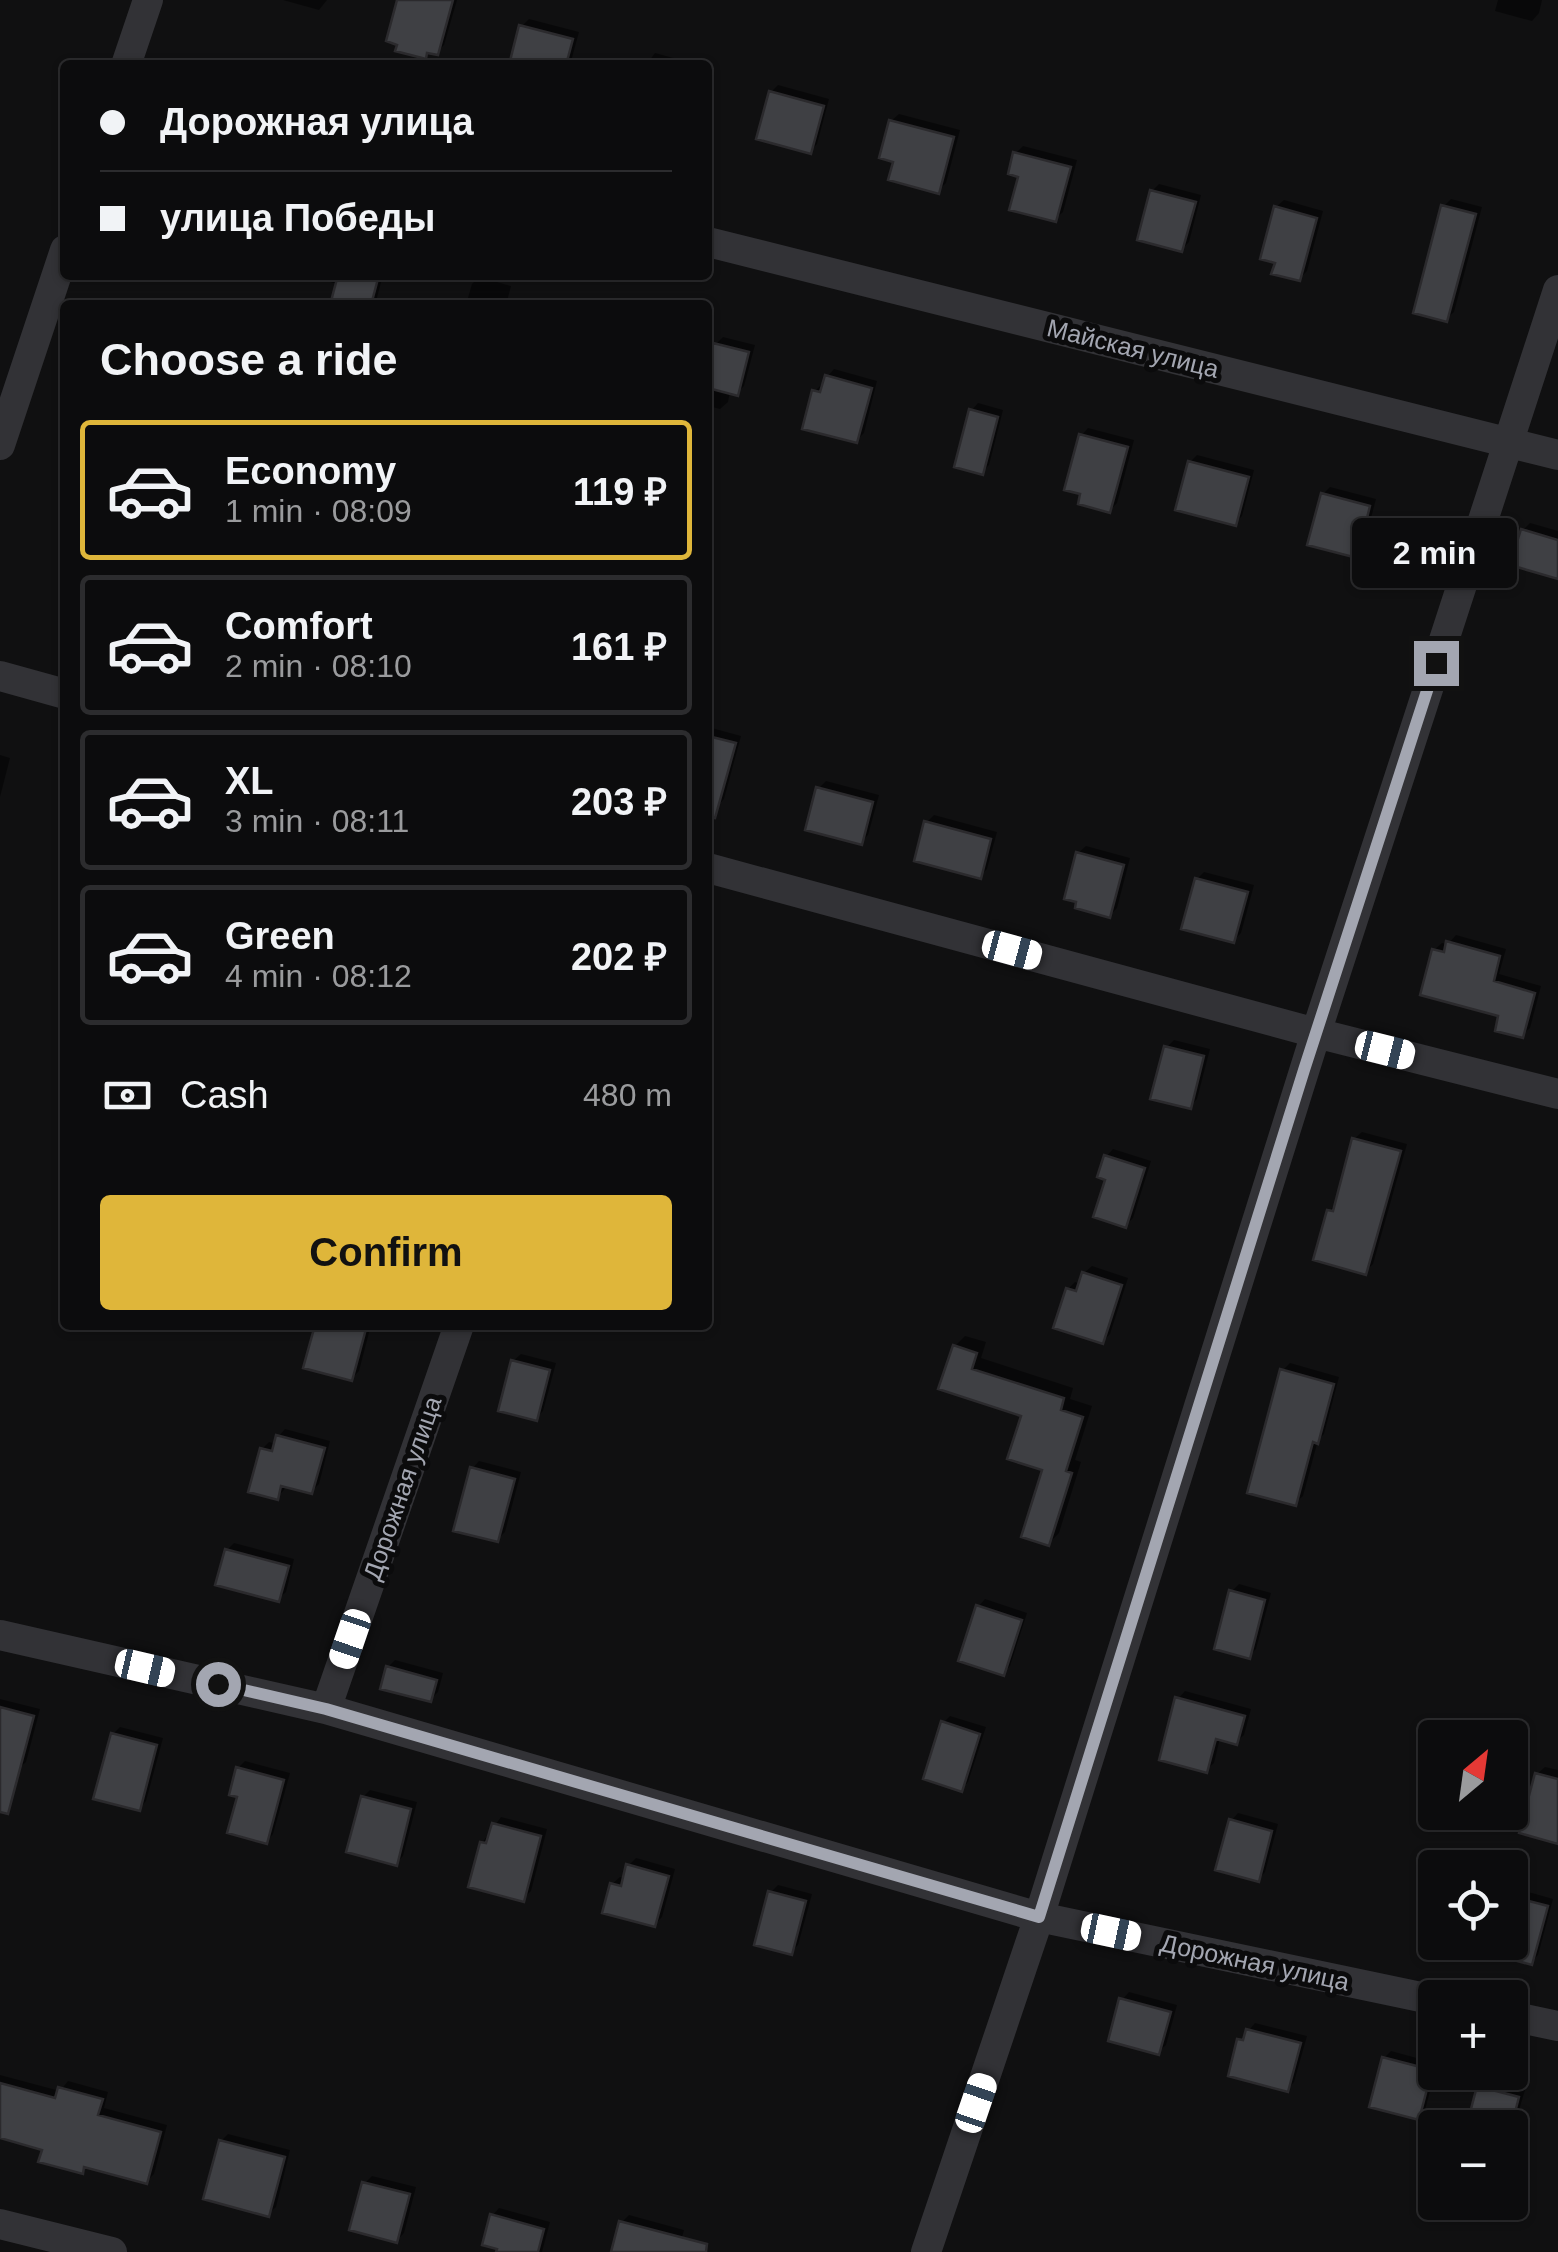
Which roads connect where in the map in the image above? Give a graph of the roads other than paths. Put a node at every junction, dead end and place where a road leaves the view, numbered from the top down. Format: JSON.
{"nodes":[{"id":1,"x":148,"y":0,"type":"edge"},
{"id":2,"x":128,"y":60,"type":"edge"},
{"id":3,"x":712,"y":243,"type":"edge"},
{"id":4,"x":60,"y":265,"type":"edge"},
{"id":5,"x":1558,"y":290,"type":"edge"},
{"id":6,"x":1508,"y":442,"type":"junction"},
{"id":7,"x":0,"y":445,"type":"edge"},
{"id":8,"x":1558,"y":455,"type":"edge"},
{"id":9,"x":0,"y":676,"type":"edge"},
{"id":10,"x":60,"y":693,"type":"edge"},
{"id":11,"x":712,"y":869,"type":"edge"},
{"id":12,"x":1316,"y":1032,"type":"junction"},
{"id":13,"x":1558,"y":1094,"type":"edge"},
{"id":14,"x":456,"y":1330,"type":"edge"},
{"id":15,"x":0,"y":1635,"type":"edge"},
{"id":16,"x":326,"y":1709,"type":"junction"},
{"id":17,"x":1039,"y":1917,"type":"junction"},
{"id":18,"x":1418,"y":1996,"type":"edge"},
{"id":19,"x":1528,"y":2020,"type":"edge"},
{"id":20,"x":1558,"y":2026,"type":"edge"},
{"id":21,"x":0,"y":2224,"type":"edge"},
{"id":22,"x":112,"y":2252,"type":"edge"},
{"id":23,"x":926,"y":2252,"type":"edge"}],
"edges":[{"from":1,"to":2,"type":"street"},
{"from":3,"to":6,"type":"street","name":"Майская улица"},
{"from":4,"to":7,"type":"street"},
{"from":5,"to":6,"type":"street"},
{"from":6,"to":8,"type":"street","name":"Майская улица"},
{"from":6,"to":12,"type":"street"},
{"from":9,"to":10,"type":"street"},
{"from":11,"to":12,"type":"street"},
{"from":12,"to":13,"type":"street"},
{"from":12,"to":17,"type":"street"},
{"from":14,"to":16,"type":"street","name":"Дорожная улица"},
{"from":15,"to":16,"type":"street","name":"Дорожная улица"},
{"from":16,"to":17,"type":"street","name":"Дорожная улица"},
{"from":17,"to":18,"type":"street","name":"Дорожная улица"},
{"from":17,"to":23,"type":"street"},
{"from":19,"to":20,"type":"street"},
{"from":21,"to":22,"type":"street"}]}
